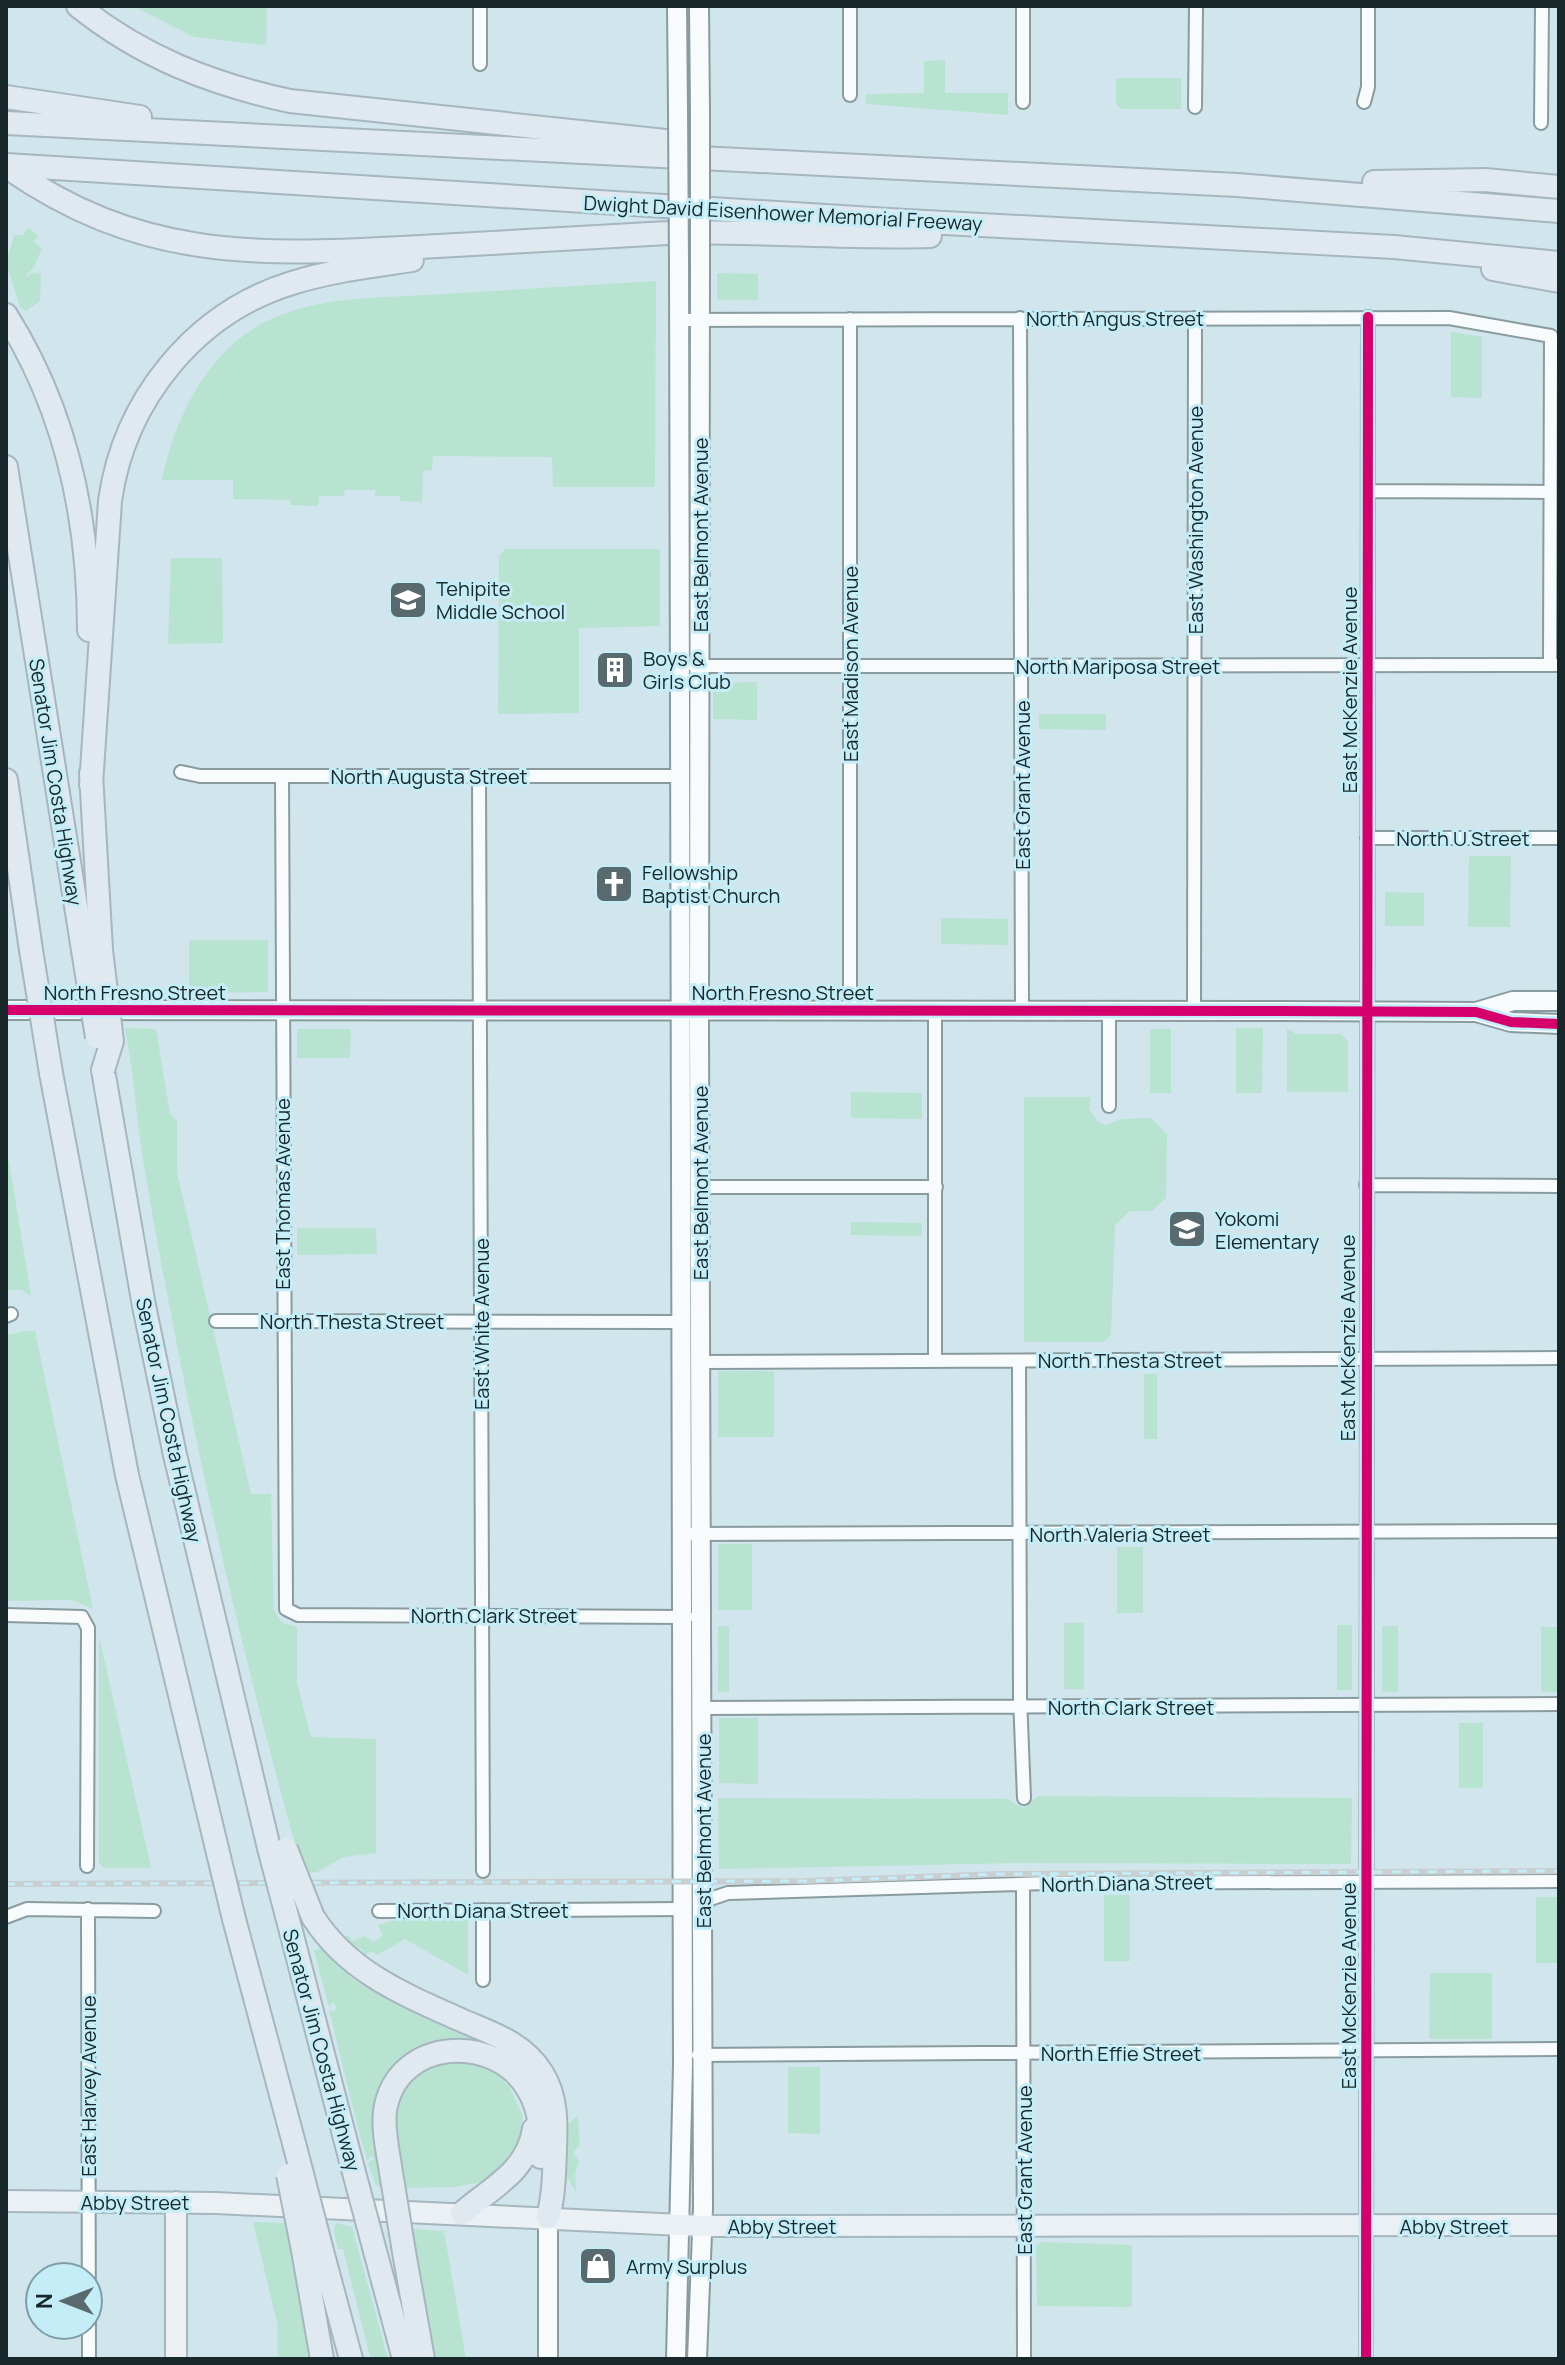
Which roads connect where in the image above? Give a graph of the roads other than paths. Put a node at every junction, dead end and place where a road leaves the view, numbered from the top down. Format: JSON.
{"nodes":[{"id":1,"x":78,"y":6,"type":"edge"},
{"id":2,"x":480,"y":6,"type":"edge"},
{"id":3,"x":677,"y":6,"type":"edge"},
{"id":4,"x":699,"y":6,"type":"edge"},
{"id":5,"x":850,"y":6,"type":"edge"},
{"id":6,"x":1023,"y":6,"type":"edge"},
{"id":7,"x":1196,"y":6,"type":"edge"},
{"id":8,"x":1368,"y":6,"type":"edge"},
{"id":9,"x":1542,"y":6,"type":"edge"},
{"id":10,"x":480,"y":64,"type":"dead end"},
{"id":11,"x":850,"y":95,"type":"dead end"},
{"id":12,"x":6,"y":97,"type":"edge"},
{"id":13,"x":1023,"y":102,"type":"dead end"},
{"id":14,"x":1364,"y":102,"type":"dead end"},
{"id":15,"x":1195,"y":107,"type":"dead end"},
{"id":16,"x":6,"y":123,"type":"edge"},
{"id":17,"x":1541,"y":123,"type":"dead end"},
{"id":18,"x":256,"y":135,"type":"junction"},
{"id":19,"x":6,"y":166,"type":"edge"},
{"id":20,"x":935,"y":169,"type":"junction"},
{"id":21,"x":1237,"y":185,"type":"junction"},
{"id":22,"x":1559,"y":187,"type":"edge"},
{"id":23,"x":1559,"y":211,"type":"edge"},
{"id":24,"x":1065,"y":230,"type":"junction"},
{"id":25,"x":1214,"y":238,"type":"junction"},
{"id":26,"x":538,"y":241,"type":"junction"},
{"id":27,"x":1559,"y":263,"type":"edge"},
{"id":28,"x":1559,"y":281,"type":"edge"},
{"id":29,"x":6,"y":315,"type":"edge"},
{"id":30,"x":1368,"y":317,"type":"junction"},
{"id":31,"x":1020,"y":318,"type":"junction"},
{"id":32,"x":1195,"y":318,"type":"junction"},
{"id":33,"x":850,"y":319,"type":"junction"},
{"id":34,"x":678,"y":320,"type":"junction"},
{"id":35,"x":700,"y":320,"type":"junction"},
{"id":36,"x":6,"y":467,"type":"edge"},
{"id":37,"x":1368,"y":491,"type":"junction"},
{"id":38,"x":1550,"y":492,"type":"junction"},
{"id":39,"x":1368,"y":665,"type":"junction"},
{"id":40,"x":1554,"y":665,"type":"edge"},
{"id":41,"x":699,"y":666,"type":"junction"},
{"id":42,"x":850,"y":666,"type":"junction"},
{"id":43,"x":1022,"y":666,"type":"junction"},
{"id":44,"x":1194,"y":666,"type":"junction"},
{"id":45,"x":678,"y":667,"type":"junction"},
{"id":46,"x":181,"y":772,"type":"dead end"},
{"id":47,"x":282,"y":776,"type":"junction"},
{"id":48,"x":479,"y":776,"type":"junction"},
{"id":49,"x":678,"y":776,"type":"junction"},
{"id":50,"x":6,"y":780,"type":"edge"},
{"id":51,"x":91,"y":785,"type":"junction"},
{"id":52,"x":1367,"y":838,"type":"junction"},
{"id":53,"x":1559,"y":838,"type":"edge"},
{"id":54,"x":6,"y":873,"type":"edge"},
{"id":55,"x":31,"y":950,"type":"junction"},
{"id":56,"x":92,"y":950,"type":"junction"},
{"id":57,"x":1559,"y":1001,"type":"edge"},
{"id":58,"x":281,"y":1009,"type":"junction"},
{"id":59,"x":480,"y":1009,"type":"junction"},
{"id":60,"x":678,"y":1009,"type":"junction"},
{"id":61,"x":699,"y":1009,"type":"junction"},
{"id":62,"x":6,"y":1010,"type":"edge"},
{"id":63,"x":850,"y":1010,"type":"junction"},
{"id":64,"x":1109,"y":1011,"type":"junction"},
{"id":65,"x":1194,"y":1011,"type":"junction"},
{"id":66,"x":935,"y":1012,"type":"junction"},
{"id":67,"x":1022,"y":1012,"type":"junction"},
{"id":68,"x":1367,"y":1012,"type":"junction"},
{"id":69,"x":1476,"y":1012,"type":"junction"},
{"id":70,"x":1559,"y":1024,"type":"edge"},
{"id":71,"x":1109,"y":1106,"type":"dead end"},
{"id":72,"x":1366,"y":1185,"type":"junction"},
{"id":73,"x":1559,"y":1186,"type":"edge"},
{"id":74,"x":700,"y":1187,"type":"junction"},
{"id":75,"x":936,"y":1187,"type":"junction"},
{"id":76,"x":216,"y":1321,"type":"dead end"},
{"id":77,"x":282,"y":1321,"type":"junction"},
{"id":78,"x":481,"y":1322,"type":"junction"},
{"id":79,"x":679,"y":1322,"type":"junction"},
{"id":80,"x":1559,"y":1358,"type":"edge"},
{"id":81,"x":1365,"y":1359,"type":"junction"},
{"id":82,"x":935,"y":1361,"type":"junction"},
{"id":83,"x":1019,"y":1361,"type":"junction"},
{"id":84,"x":701,"y":1362,"type":"junction"},
{"id":85,"x":1559,"y":1531,"type":"edge"},
{"id":86,"x":1365,"y":1532,"type":"junction"},
{"id":87,"x":681,"y":1534,"type":"junction"},
{"id":88,"x":702,"y":1534,"type":"junction"},
{"id":89,"x":1019,"y":1534,"type":"junction"},
{"id":90,"x":288,"y":1611,"type":"joint"},
{"id":91,"x":482,"y":1614,"type":"junction"},
{"id":92,"x":6,"y":1615,"type":"edge"},
{"id":93,"x":681,"y":1616,"type":"junction"},
{"id":94,"x":701,"y":1620,"type":"junction"},
{"id":95,"x":1559,"y":1704,"type":"edge"},
{"id":96,"x":1366,"y":1706,"type":"junction"},
{"id":97,"x":1021,"y":1707,"type":"junction"},
{"id":98,"x":702,"y":1708,"type":"junction"},
{"id":99,"x":1024,"y":1798,"type":"dead end"},
{"id":100,"x":277,"y":1848,"type":"junction"},
{"id":101,"x":87,"y":1866,"type":"dead end"},
{"id":102,"x":483,"y":1871,"type":"dead end"},
{"id":103,"x":1559,"y":1881,"type":"edge"},
{"id":104,"x":1366,"y":1882,"type":"junction"},
{"id":105,"x":1023,"y":1884,"type":"junction"},
{"id":106,"x":88,"y":1909,"type":"junction"},
{"id":107,"x":683,"y":1909,"type":"junction"},
{"id":108,"x":703,"y":1909,"type":"junction"},
{"id":109,"x":483,"y":1910,"type":"junction"},
{"id":110,"x":154,"y":1911,"type":"dead end"},
{"id":111,"x":379,"y":1911,"type":"dead end"},
{"id":112,"x":6,"y":1917,"type":"edge"},
{"id":113,"x":703,"y":1966,"type":"junction"},
{"id":114,"x":483,"y":1980,"type":"dead end"},
{"id":115,"x":1559,"y":2049,"type":"edge"},
{"id":116,"x":1366,"y":2051,"type":"junction"},
{"id":117,"x":1023,"y":2054,"type":"junction"},
{"id":118,"x":683,"y":2055,"type":"junction"},
{"id":119,"x":702,"y":2055,"type":"junction"},
{"id":120,"x":534,"y":2100,"type":"junction"},
{"id":121,"x":6,"y":2201,"type":"edge"},
{"id":122,"x":88,"y":2201,"type":"junction"},
{"id":123,"x":176,"y":2202,"type":"junction"},
{"id":124,"x":462,"y":2213,"type":"junction"},
{"id":125,"x":548,"y":2217,"type":"junction"},
{"id":126,"x":1024,"y":2224,"type":"junction"},
{"id":127,"x":1559,"y":2225,"type":"edge"},
{"id":128,"x":682,"y":2226,"type":"junction"},
{"id":129,"x":703,"y":2226,"type":"junction"},
{"id":130,"x":1366,"y":2226,"type":"junction"},
{"id":131,"x":312,"y":2251,"type":"junction"},
{"id":132,"x":89,"y":2359,"type":"edge"},
{"id":133,"x":176,"y":2359,"type":"edge"},
{"id":134,"x":322,"y":2359,"type":"edge"},
{"id":135,"x":351,"y":2359,"type":"edge"},
{"id":136,"x":404,"y":2359,"type":"edge"},
{"id":137,"x":423,"y":2359,"type":"edge"},
{"id":138,"x":548,"y":2359,"type":"edge"},
{"id":139,"x":676,"y":2359,"type":"edge"},
{"id":140,"x":697,"y":2359,"type":"edge"},
{"id":141,"x":1024,"y":2359,"type":"edge"},
{"id":142,"x":1366,"y":2359,"type":"edge"}],
"edges":[{"from":1,"to":20,"type":"highway"},
{"from":2,"to":10,"type":"street"},
{"from":3,"to":34,"type":"main road","name":"East Belmont Avenue","bridge":true},
{"from":4,"to":35,"type":"main road","name":"East Belmont Avenue","bridge":true},
{"from":5,"to":11,"type":"street"},
{"from":6,"to":13,"type":"street"},
{"from":7,"to":15,"type":"street"},
{"from":8,"to":14,"type":"street"},
{"from":9,"to":17,"type":"street"},
{"from":12,"to":18,"type":"highway"},
{"from":16,"to":18,"type":"highway"},
{"from":18,"to":20,"type":"highway"},
{"from":19,"to":24,"type":"highway","name":"Dwight David Eisenhower Memorial Freeway"},
{"from":19,"to":26,"type":"highway"},
{"from":20,"to":21,"type":"highway"},
{"from":21,"to":22,"type":"highway"},
{"from":21,"to":23,"type":"highway"},
{"from":24,"to":25,"type":"highway","name":"Dwight David Eisenhower Memorial Freeway"},
{"from":24,"to":26,"type":"highway"},
{"from":25,"to":27,"type":"highway","name":"Dwight David Eisenhower Memorial Freeway"},
{"from":25,"to":28,"type":"highway"},
{"from":26,"to":51,"type":"highway"},
{"from":29,"to":51,"type":"highway"},
{"from":30,"to":32,"type":"street","name":"North Angus Street"},
{"from":30,"to":37,"type":"street","name":"East McKenzie Avenue"},
{"from":30,"to":38,"type":"street","name":"North Angus Street"},
{"from":31,"to":32,"type":"street","name":"North Angus Street"},
{"from":31,"to":33,"type":"street","name":"North Angus Street"},
{"from":31,"to":43,"type":"street","name":"East Grant Avenue"},
{"from":32,"to":44,"type":"street","name":"East Washington Avenue"},
{"from":33,"to":35,"type":"street","name":"North Angus Street"},
{"from":33,"to":42,"type":"street","name":"East Madison Avenue"},
{"from":34,"to":35,"type":"street","name":"North Angus Street"},
{"from":34,"to":45,"type":"main road","name":"East Belmont Avenue"},
{"from":35,"to":41,"type":"main road","name":"East Belmont Avenue"},
{"from":36,"to":56,"type":"highway","name":"Senator Jim Costa Highway"},
{"from":37,"to":38,"type":"street"},
{"from":37,"to":39,"type":"street","name":"East McKenzie Avenue"},
{"from":38,"to":40,"type":"street"},
{"from":39,"to":40,"type":"street","name":"North Mariposa Street"},
{"from":39,"to":44,"type":"street","name":"North Mariposa Street"},
{"from":39,"to":52,"type":"street","name":"East McKenzie Avenue"},
{"from":41,"to":42,"type":"street","name":"North Mariposa Street"},
{"from":41,"to":45,"type":"street","name":"North Mariposa Street"},
{"from":41,"to":61,"type":"main road","name":"East Belmont Avenue"},
{"from":42,"to":43,"type":"street","name":"North Mariposa Street"},
{"from":42,"to":63,"type":"street","name":"East Madison Avenue"},
{"from":43,"to":44,"type":"street","name":"North Mariposa Street"},
{"from":43,"to":67,"type":"street","name":"East Grant Avenue"},
{"from":44,"to":65,"type":"street","name":"East Washington Avenue"},
{"from":45,"to":49,"type":"main road","name":"East Belmont Avenue"},
{"from":46,"to":47,"type":"street","name":"North Augusta Street"},
{"from":47,"to":48,"type":"street","name":"North Augusta Street"},
{"from":47,"to":58,"type":"street","name":"East Thomas Avenue"},
{"from":48,"to":49,"type":"street","name":"North Augusta Street"},
{"from":48,"to":59,"type":"street","name":"East White Avenue"},
{"from":49,"to":60,"type":"main road","name":"East Belmont Avenue"},
{"from":50,"to":55,"type":"highway"},
{"from":51,"to":56,"type":"highway"},
{"from":52,"to":53,"type":"street","name":"North U Street"},
{"from":52,"to":68,"type":"street","name":"East McKenzie Avenue"},
{"from":54,"to":55,"type":"highway"},
{"from":55,"to":131,"type":"highway","bridge":true},
{"from":56,"to":100,"type":"highway","name":"Senator Jim Costa Highway","bridge":true},
{"from":57,"to":69,"type":"main road","name":"North Fresno Street"},
{"from":58,"to":59,"type":"main road","name":"North Fresno Street"},
{"from":58,"to":62,"type":"main road","name":"North Fresno Street"},
{"from":58,"to":77,"type":"street","name":"East Thomas Avenue"},
{"from":59,"to":60,"type":"main road","name":"North Fresno Street"},
{"from":59,"to":78,"type":"street","name":"East White Avenue"},
{"from":60,"to":61,"type":"main road","name":"North Fresno Street"},
{"from":60,"to":79,"type":"main road","name":"East Belmont Avenue"},
{"from":61,"to":63,"type":"main road","name":"North Fresno Street"},
{"from":61,"to":74,"type":"main road","name":"East Belmont Avenue"},
{"from":63,"to":66,"type":"main road","name":"North Fresno Street"},
{"from":64,"to":65,"type":"main road","name":"North Fresno Street"},
{"from":64,"to":67,"type":"main road","name":"North Fresno Street"},
{"from":64,"to":71,"type":"street"},
{"from":65,"to":68,"type":"main road","name":"North Fresno Street"},
{"from":66,"to":67,"type":"main road","name":"North Fresno Street"},
{"from":66,"to":75,"type":"street"},
{"from":68,"to":69,"type":"main road","name":"North Fresno Street"},
{"from":68,"to":72,"type":"street","name":"East McKenzie Avenue"},
{"from":69,"to":70,"type":"main road","name":"North Fresno Street"},
{"from":72,"to":73,"type":"street"},
{"from":72,"to":81,"type":"street","name":"East McKenzie Avenue"},
{"from":74,"to":75,"type":"street"},
{"from":74,"to":84,"type":"main road","name":"East Belmont Avenue"},
{"from":75,"to":82,"type":"street"},
{"from":76,"to":77,"type":"street","name":"North Thesta Street"},
{"from":77,"to":78,"type":"street","name":"North Thesta Street"},
{"from":77,"to":90,"type":"street","name":"East Thomas Avenue"},
{"from":78,"to":79,"type":"street","name":"North Thesta Street"},
{"from":78,"to":91,"type":"street","name":"East White Avenue"},
{"from":79,"to":87,"type":"main road","name":"East Belmont Avenue"},
{"from":80,"to":81,"type":"street","name":"North Thesta Street"},
{"from":81,"to":83,"type":"street","name":"North Thesta Street"},
{"from":81,"to":86,"type":"street","name":"East McKenzie Avenue"},
{"from":82,"to":83,"type":"street","name":"North Thesta Street"},
{"from":82,"to":84,"type":"street","name":"North Thesta Street"},
{"from":83,"to":89,"type":"street"},
{"from":84,"to":88,"type":"main road","name":"East Belmont Avenue"},
{"from":85,"to":86,"type":"street","name":"North Valeria Street"},
{"from":86,"to":89,"type":"street","name":"North Valeria Street"},
{"from":86,"to":96,"type":"street","name":"East McKenzie Avenue"},
{"from":87,"to":88,"type":"street","name":"North Valeria Street"},
{"from":87,"to":93,"type":"main road","name":"East Belmont Avenue"},
{"from":88,"to":89,"type":"street","name":"North Valeria Street"},
{"from":88,"to":94,"type":"main road","name":"East Belmont Avenue"},
{"from":89,"to":97,"type":"street"},
{"from":90,"to":91,"type":"street","name":"North Clark Street"},
{"from":91,"to":93,"type":"street","name":"North Clark Street"},
{"from":91,"to":102,"type":"street","name":"East White Avenue"},
{"from":92,"to":101,"type":"street"},
{"from":93,"to":94,"type":"street","name":"North Clark Street"},
{"from":93,"to":107,"type":"main road","name":"East Belmont Avenue"},
{"from":94,"to":98,"type":"main road","name":"East Belmont Avenue"},
{"from":95,"to":96,"type":"street","name":"North Clark Street"},
{"from":96,"to":97,"type":"street","name":"North Clark Street"},
{"from":96,"to":104,"type":"street","name":"East McKenzie Avenue"},
{"from":97,"to":98,"type":"street","name":"North Clark Street"},
{"from":97,"to":99,"type":"street"},
{"from":98,"to":108,"type":"main road","name":"East Belmont Avenue"},
{"from":100,"to":125,"type":"highway","bridge":true},
{"from":100,"to":136,"type":"highway","name":"Senator Jim Costa Highway","bridge":true},
{"from":103,"to":104,"type":"street","name":"North Diana Street"},
{"from":104,"to":105,"type":"street","name":"North Diana Street"},
{"from":104,"to":116,"type":"street","name":"East McKenzie Avenue"},
{"from":105,"to":108,"type":"street","name":"North Diana Street"},
{"from":105,"to":117,"type":"street","name":"East Grant Avenue"},
{"from":106,"to":110,"type":"street"},
{"from":106,"to":112,"type":"street"},
{"from":106,"to":122,"type":"street","name":"East Harvey Avenue"},
{"from":107,"to":109,"type":"street","name":"North Diana Street"},
{"from":107,"to":113,"type":"main road"},
{"from":107,"to":118,"type":"main road","name":"East Belmont Avenue"},
{"from":108,"to":113,"type":"main road","name":"East Belmont Avenue"},
{"from":109,"to":111,"type":"street","name":"North Diana Street"},
{"from":109,"to":114,"type":"street"},
{"from":113,"to":119,"type":"main road","name":"East Belmont Avenue"},
{"from":115,"to":116,"type":"street","name":"North Effie Street"},
{"from":116,"to":117,"type":"street","name":"North Effie Street"},
{"from":116,"to":130,"type":"street","name":"East McKenzie Avenue"},
{"from":117,"to":119,"type":"street","name":"North Effie Street"},
{"from":117,"to":126,"type":"street","name":"East Grant Avenue"},
{"from":118,"to":119,"type":"street","name":"North Effie Street"},
{"from":118,"to":128,"type":"main road","name":"East Belmont Avenue"},
{"from":119,"to":129,"type":"main road","name":"East Belmont Avenue"},
{"from":120,"to":124,"type":"highway"},
{"from":120,"to":125,"type":"highway"},
{"from":120,"to":137,"type":"highway","bridge":true},
{"from":121,"to":122,"type":"main road","name":"Abby Street"},
{"from":122,"to":123,"type":"main road","name":"Abby Street"},
{"from":122,"to":132,"type":"street","name":"East Harvey Avenue"},
{"from":123,"to":124,"type":"main road","name":"Abby Street"},
{"from":123,"to":133,"type":"main road"},
{"from":124,"to":125,"type":"main road","name":"Abby Street"},
{"from":125,"to":128,"type":"main road","name":"Abby Street"},
{"from":125,"to":138,"type":"main road"},
{"from":126,"to":129,"type":"main road","name":"Abby Street"},
{"from":126,"to":130,"type":"main road","name":"Abby Street"},
{"from":126,"to":141,"type":"street","name":"East Grant Avenue"},
{"from":127,"to":130,"type":"main road","name":"Abby Street"},
{"from":128,"to":129,"type":"main road","name":"Abby Street"},
{"from":128,"to":139,"type":"main road","name":"East Belmont Avenue"},
{"from":129,"to":140,"type":"main road","name":"East Belmont Avenue"},
{"from":130,"to":142,"type":"street","name":"East McKenzie Avenue"},
{"from":131,"to":134,"type":"highway"},
{"from":131,"to":135,"type":"highway"}]}
